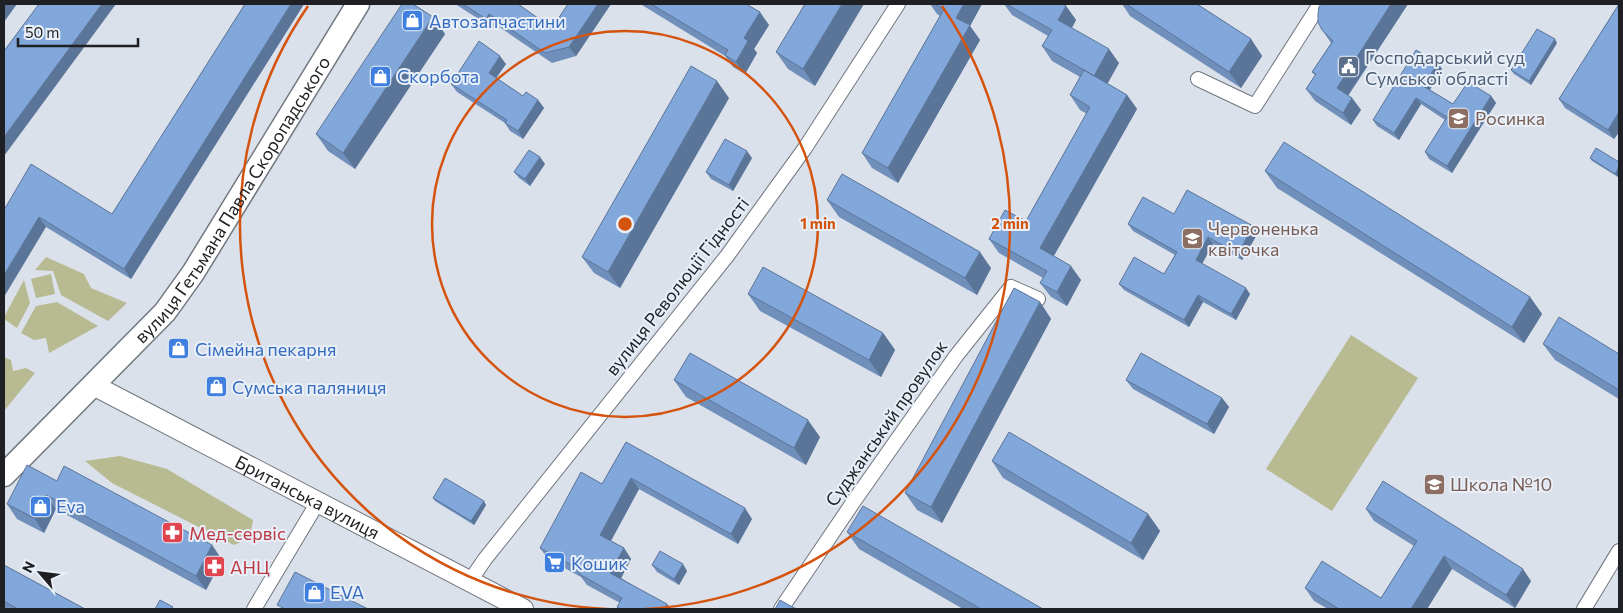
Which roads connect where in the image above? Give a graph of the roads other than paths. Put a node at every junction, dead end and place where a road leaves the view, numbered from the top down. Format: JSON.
{"nodes":[{"id":1,"x":358,"y":4,"type":"edge"},
{"id":2,"x":898,"y":4,"type":"edge"},
{"id":3,"x":1320,"y":4,"type":"edge"},
{"id":4,"x":1198,"y":79,"type":"dead end"},
{"id":5,"x":1038,"y":299,"type":"edge"},
{"id":6,"x":93,"y":385,"type":"junction"},
{"id":7,"x":4,"y":475,"type":"edge"},
{"id":8,"x":318,"y":502,"type":"junction"},
{"id":9,"x":1619,"y":551,"type":"edge"},
{"id":10,"x":470,"y":581,"type":"junction"},
{"id":11,"x":254,"y":609,"type":"edge"},
{"id":12,"x":523,"y":609,"type":"edge"},
{"id":13,"x":781,"y":609,"type":"edge"},
{"id":14,"x":1584,"y":609,"type":"edge"}],
"edges":[{"from":1,"to":6,"type":"main road","name":"вулиця Гетьмана Павла Скоропадського"},
{"from":2,"to":10,"type":"street","name":"вулиця Революції Гідності"},
{"from":3,"to":4,"type":"street"},
{"from":5,"to":13,"type":"street","name":"Суджанський провулок"},
{"from":6,"to":7,"type":"main road","name":"вулиця Гетьмана Павла Скоропадського"},
{"from":6,"to":8,"type":"main road","name":"Британська вулиця"},
{"from":8,"to":10,"type":"main road","name":"Британська вулиця"},
{"from":8,"to":11,"type":"street"},
{"from":9,"to":14,"type":"street"},
{"from":10,"to":12,"type":"main road","name":"Британська вулиця"}]}
